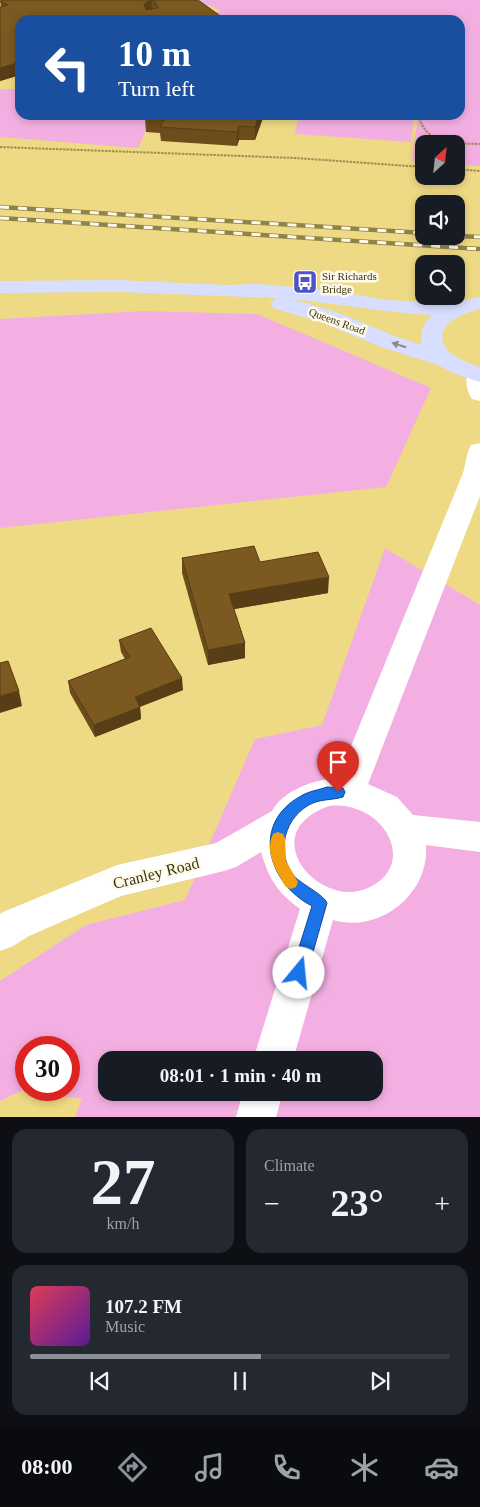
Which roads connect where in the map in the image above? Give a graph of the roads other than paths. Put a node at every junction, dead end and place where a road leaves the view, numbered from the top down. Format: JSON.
{"nodes":[{"id":1,"x":0,"y":287,"type":"edge"},
{"id":2,"x":226,"y":291,"type":"junction"},
{"id":3,"x":480,"y":303,"type":"edge"},
{"id":4,"x":454,"y":310,"type":"junction"},
{"id":5,"x":446,"y":360,"type":"junction"},
{"id":6,"x":479,"y":381,"type":"edge"},
{"id":7,"x":479,"y":466,"type":"edge"},
{"id":8,"x":349,"y":792,"type":"junction"},
{"id":9,"x":282,"y":822,"type":"junction"},
{"id":10,"x":404,"y":828,"type":"junction"},
{"id":11,"x":480,"y":837,"type":"edge"},
{"id":12,"x":320,"y":903,"type":"junction"},
{"id":13,"x":0,"y":934,"type":"edge"},
{"id":14,"x":276,"y":1051,"type":"edge"},
{"id":15,"x":260,"y":1101,"type":"edge"},
{"id":16,"x":256,"y":1117,"type":"edge"}],
"edges":[{"from":1,"to":2,"type":"main road","name":"Queens Road"},
{"from":2,"to":4,"type":"main road","name":"Queens Road"},
{"from":5,"to":2,"type":"main road","name":"Queens Road","one_way":true},
{"from":3,"to":4,"type":"main road"},
{"from":4,"to":5,"type":"main road"},
{"from":5,"to":6,"type":"main road","name":"Queens Road"},
{"from":7,"to":8,"type":"street"},
{"from":8,"to":9,"type":"street"},
{"from":8,"to":10,"type":"street"},
{"from":9,"to":12,"type":"street"},
{"from":9,"to":13,"type":"street","name":"Cranley Road"},
{"from":10,"to":11,"type":"street"},
{"from":10,"to":12,"type":"street"},
{"from":12,"to":14,"type":"street"},
{"from":15,"to":16,"type":"street"}]}
